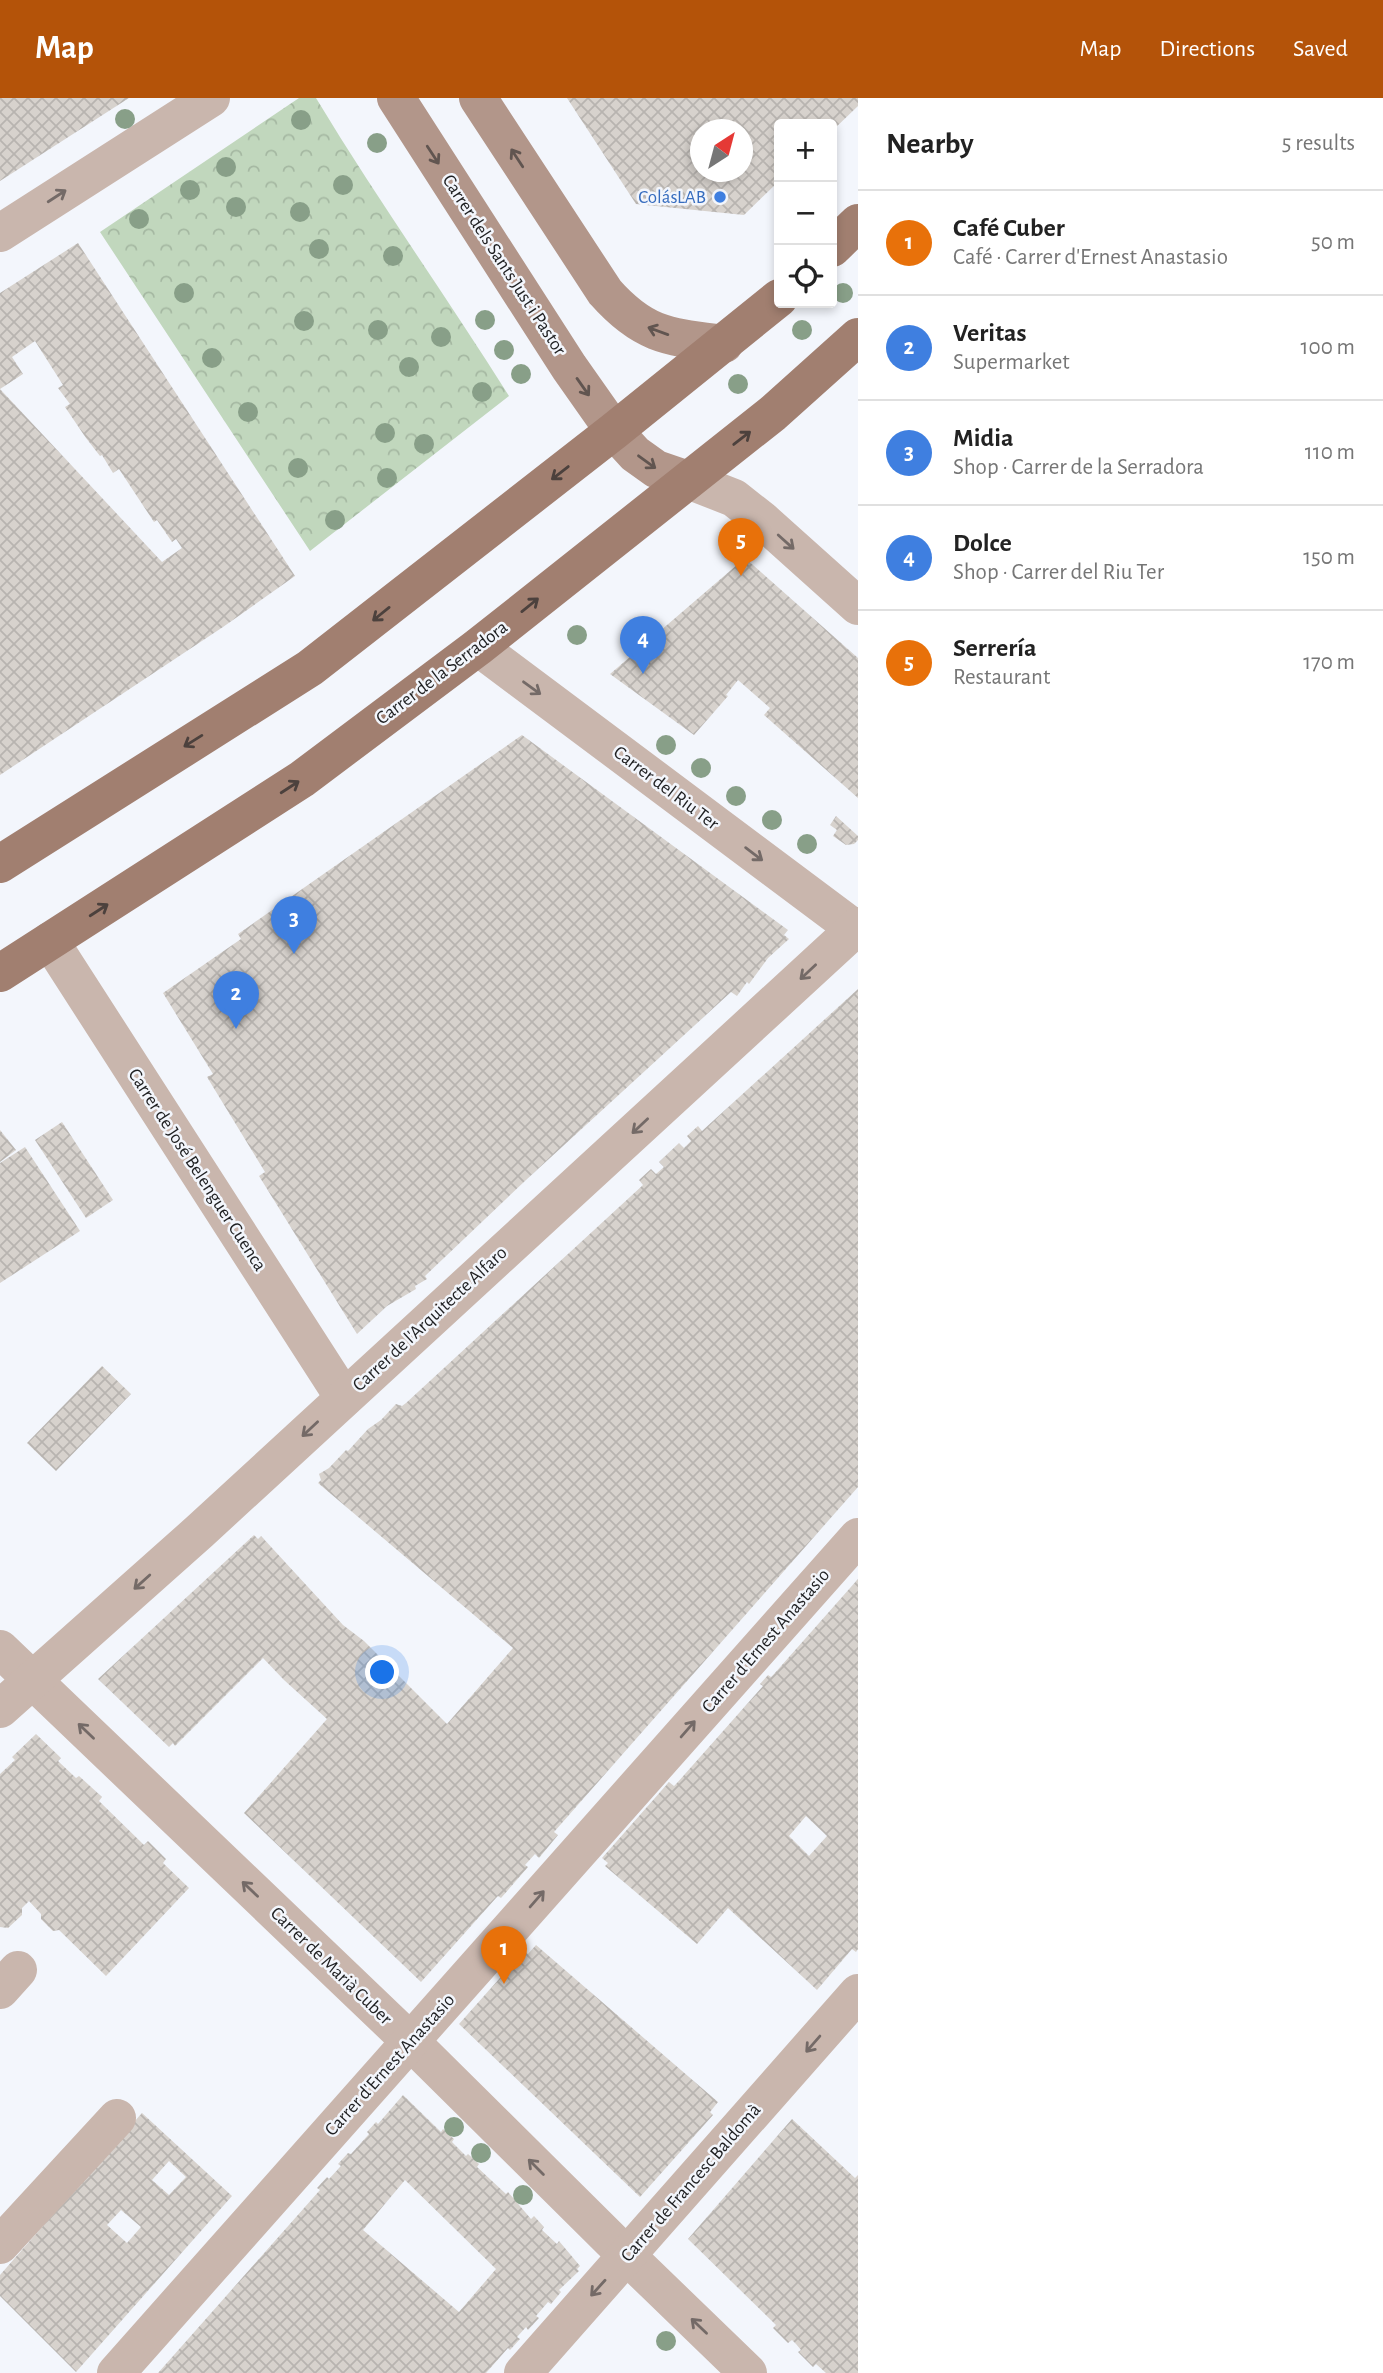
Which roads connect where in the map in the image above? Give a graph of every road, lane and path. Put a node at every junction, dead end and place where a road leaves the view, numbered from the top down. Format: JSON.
{"nodes":[{"id":1,"x":211,"y":98,"type":"edge"},
{"id":2,"x":396,"y":98,"type":"edge"},
{"id":3,"x":478,"y":98,"type":"edge"},
{"id":4,"x":858,"y":223,"type":"edge"},
{"id":5,"x":0,"y":233,"type":"edge"},
{"id":6,"x":835,"y":245,"type":"edge"},
{"id":7,"x":774,"y":302,"type":"edge"},
{"id":8,"x":858,"y":337,"type":"edge"},
{"id":9,"x":724,"y":344,"type":"junction"},
{"id":10,"x":614,"y":431,"type":"junction"},
{"id":11,"x":688,"y":480,"type":"junction"},
{"id":12,"x":858,"y":606,"type":"edge"},
{"id":13,"x":478,"y":647,"type":"junction"},
{"id":14,"x":0,"y":864,"type":"edge"},
{"id":15,"x":856,"y":928,"type":"edge"},
{"id":16,"x":50,"y":941,"type":"junction"},
{"id":17,"x":0,"y":973,"type":"edge"},
{"id":18,"x":344,"y":1398,"type":"junction"},
{"id":19,"x":858,"y":1537,"type":"edge"},
{"id":20,"x":0,"y":1650,"type":"edge"},
{"id":21,"x":32,"y":1680,"type":"junction"},
{"id":22,"x":0,"y":1709,"type":"edge"},
{"id":23,"x":858,"y":1993,"type":"edge"},
{"id":24,"x":411,"y":2042,"type":"junction"},
{"id":25,"x":117,"y":2118,"type":"dead end"},
{"id":26,"x":0,"y":2245,"type":"edge"},
{"id":27,"x":627,"y":2256,"type":"junction"},
{"id":28,"x":116,"y":2373,"type":"edge"},
{"id":29,"x":523,"y":2373,"type":"edge"},
{"id":30,"x":748,"y":2373,"type":"edge"}],
"edges":[{"from":5,"to":1,"type":"street","one_way":true},
{"from":2,"to":10,"type":"street","name":"Carrer dels Sants Just i Pastor","one_way":true},
{"from":9,"to":3,"type":"street","one_way":true},
{"from":4,"to":6,"type":"main road"},
{"from":7,"to":9,"type":"main road"},
{"from":11,"to":8,"type":"main road","name":"Carrer de la Serradora","one_way":true},
{"from":9,"to":10,"type":"main road"},
{"from":10,"to":11,"type":"street","name":"Carrer dels Sants Just i Pastor","one_way":true},
{"from":10,"to":14,"type":"main road","one_way":true},
{"from":11,"to":12,"type":"street","one_way":true},
{"from":13,"to":11,"type":"main road","name":"Carrer de la Serradora","one_way":true},
{"from":13,"to":15,"type":"street","name":"Carrer del Riu Ter","one_way":true},
{"from":16,"to":13,"type":"main road","name":"Carrer de la Serradora","one_way":true},
{"from":15,"to":18,"type":"street","name":"Carrer de l'Arquitecte Alfaro","one_way":true},
{"from":16,"to":17,"type":"main road","name":"Carrer de la Serradora"},
{"from":16,"to":18,"type":"street","name":"Carrer de José Belenguer Cuenca"},
{"from":18,"to":21,"type":"street","name":"Carrer de l'Arquitecte Alfaro","one_way":true},
{"from":24,"to":19,"type":"street","name":"Carrer d'Ernest Anastasio","one_way":true},
{"from":20,"to":21,"type":"street","name":"Carrer de Marià Cuber"},
{"from":21,"to":22,"type":"street","name":"Carrer de l'Arquitecte Alfaro"},
{"from":24,"to":21,"type":"street","name":"Carrer de Marià Cuber","one_way":true},
{"from":23,"to":27,"type":"street","name":"Carrer de Francesc Baldomà","one_way":true},
{"from":27,"to":24,"type":"street","name":"Carrer de Marià Cuber","one_way":true},
{"from":24,"to":28,"type":"street","name":"Carrer d'Ernest Anastasio"},
{"from":25,"to":26,"type":"street"},
{"from":27,"to":29,"type":"street","name":"Carrer de Francesc Baldomà","one_way":true},
{"from":30,"to":27,"type":"street","name":"Carrer de Marià Cuber","one_way":true}]}
